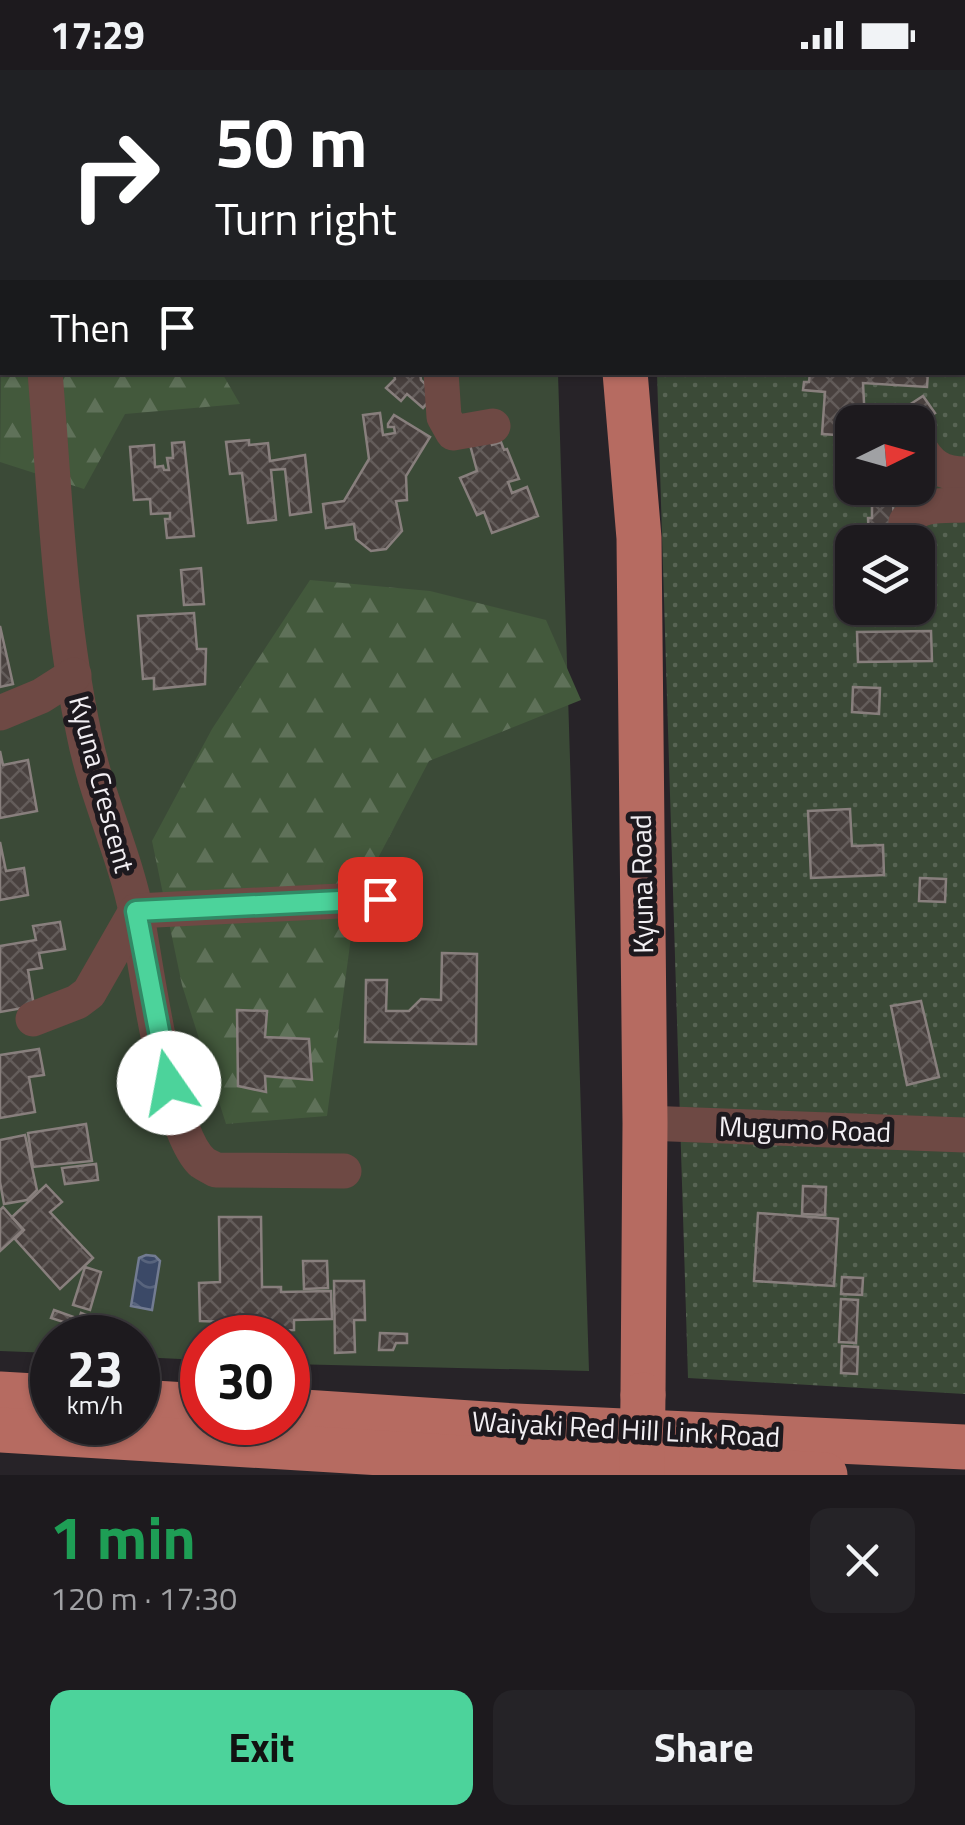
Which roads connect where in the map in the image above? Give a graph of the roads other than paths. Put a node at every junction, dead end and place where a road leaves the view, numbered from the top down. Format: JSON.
{"nodes":[{"id":1,"x":45,"y":375,"type":"edge"},
{"id":2,"x":441,"y":375,"type":"edge"},
{"id":3,"x":626,"y":375,"type":"edge"},
{"id":4,"x":493,"y":426,"type":"dead end"},
{"id":5,"x":935,"y":465,"type":"edge"},
{"id":6,"x":965,"y":474,"type":"edge"},
{"id":7,"x":965,"y":505,"type":"edge"},
{"id":8,"x":906,"y":522,"type":"dead end"},
{"id":9,"x":74,"y":674,"type":"junction"},
{"id":10,"x":0,"y":714,"type":"edge"},
{"id":11,"x":380,"y":899,"type":"dead end"},
{"id":12,"x":136,"y":911,"type":"junction"},
{"id":13,"x":33,"y":1019,"type":"dead end"},
{"id":14,"x":645,"y":1123,"type":"junction"},
{"id":15,"x":965,"y":1135,"type":"edge"},
{"id":16,"x":344,"y":1171,"type":"dead end"},
{"id":17,"x":0,"y":1394,"type":"edge"},
{"id":18,"x":30,"y":1396,"type":"edge"},
{"id":19,"x":310,"y":1412,"type":"edge"},
{"id":20,"x":0,"y":1430,"type":"edge"},
{"id":21,"x":965,"y":1447,"type":"edge"},
{"id":22,"x":642,"y":1475,"type":"edge"},
{"id":23,"x":825,"y":1475,"type":"edge"}],
"edges":[{"from":1,"to":9,"type":"street","name":"Kyuna Crescent"},
{"from":2,"to":4,"type":"street"},
{"from":3,"to":14,"type":"main road","name":"Kyuna Road"},
{"from":5,"to":6,"type":"street"},
{"from":7,"to":8,"type":"street"},
{"from":9,"to":10,"type":"street"},
{"from":9,"to":12,"type":"street","name":"Kyuna Crescent"},
{"from":11,"to":12,"type":"street"},
{"from":12,"to":13,"type":"street"},
{"from":12,"to":16,"type":"street","name":"Kyuna Crescent"},
{"from":14,"to":15,"type":"street","name":"Mugumo Road"},
{"from":14,"to":22,"type":"main road","name":"Kyuna Road","bridge":true},
{"from":17,"to":18,"type":"main road"},
{"from":19,"to":21,"type":"main road","name":"Waiyaki Red Hill Link Road"},
{"from":20,"to":23,"type":"main road","name":"Waiyaki Red Hill Link Road"}]}
